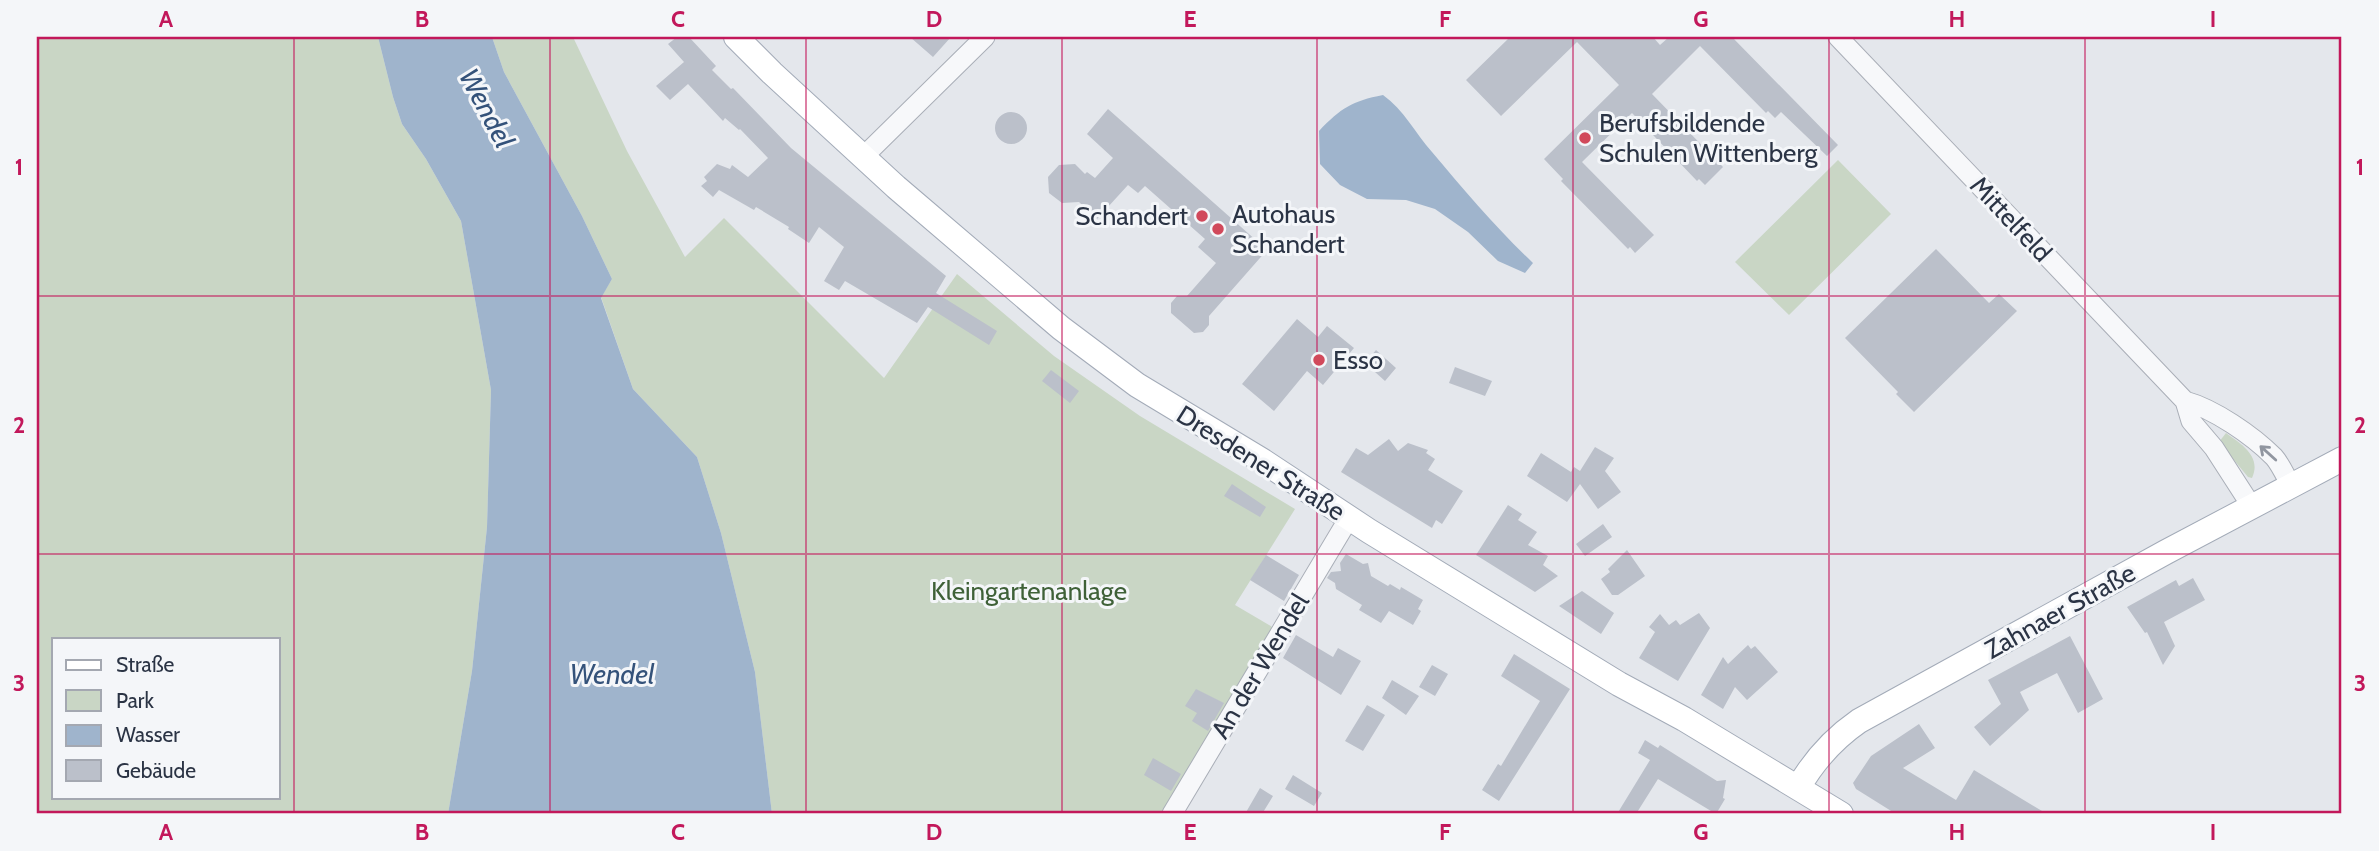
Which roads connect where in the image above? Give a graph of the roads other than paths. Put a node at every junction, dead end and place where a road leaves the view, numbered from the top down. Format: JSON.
{"nodes":[{"id":1,"x":736,"y":37,"type":"edge"},
{"id":2,"x":985,"y":37,"type":"edge"},
{"id":3,"x":1838,"y":37,"type":"edge"},
{"id":4,"x":863,"y":158,"type":"junction"},
{"id":5,"x":2185,"y":401,"type":"junction"},
{"id":6,"x":2342,"y":459,"type":"edge"},
{"id":7,"x":2291,"y":486,"type":"junction"},
{"id":8,"x":2252,"y":507,"type":"junction"},
{"id":9,"x":1349,"y":518,"type":"junction"},
{"id":10,"x":1798,"y":788,"type":"junction"},
{"id":11,"x":1172,"y":814,"type":"edge"},
{"id":12,"x":1841,"y":814,"type":"edge"}],
"edges":[{"from":1,"to":4,"type":"main road","name":"Dresdener Straße"},
{"from":2,"to":4,"type":"street"},
{"from":3,"to":5,"type":"street","name":"Mittelfeld"},
{"from":4,"to":9,"type":"main road","name":"Dresdener Straße"},
{"from":7,"to":5,"type":"street","name":"Mittelfeld","one_way":true},
{"from":5,"to":8,"type":"street","name":"Mittelfeld"},
{"from":6,"to":7,"type":"main road","name":"Zahnaer Straße"},
{"from":7,"to":8,"type":"main road","name":"Zahnaer Straße"},
{"from":8,"to":10,"type":"main road","name":"Zahnaer Straße"},
{"from":9,"to":10,"type":"main road","name":"Dresdener Straße"},
{"from":9,"to":11,"type":"street","name":"An der Wendel"},
{"from":10,"to":12,"type":"main road","name":"Dresdener Straße"}]}
